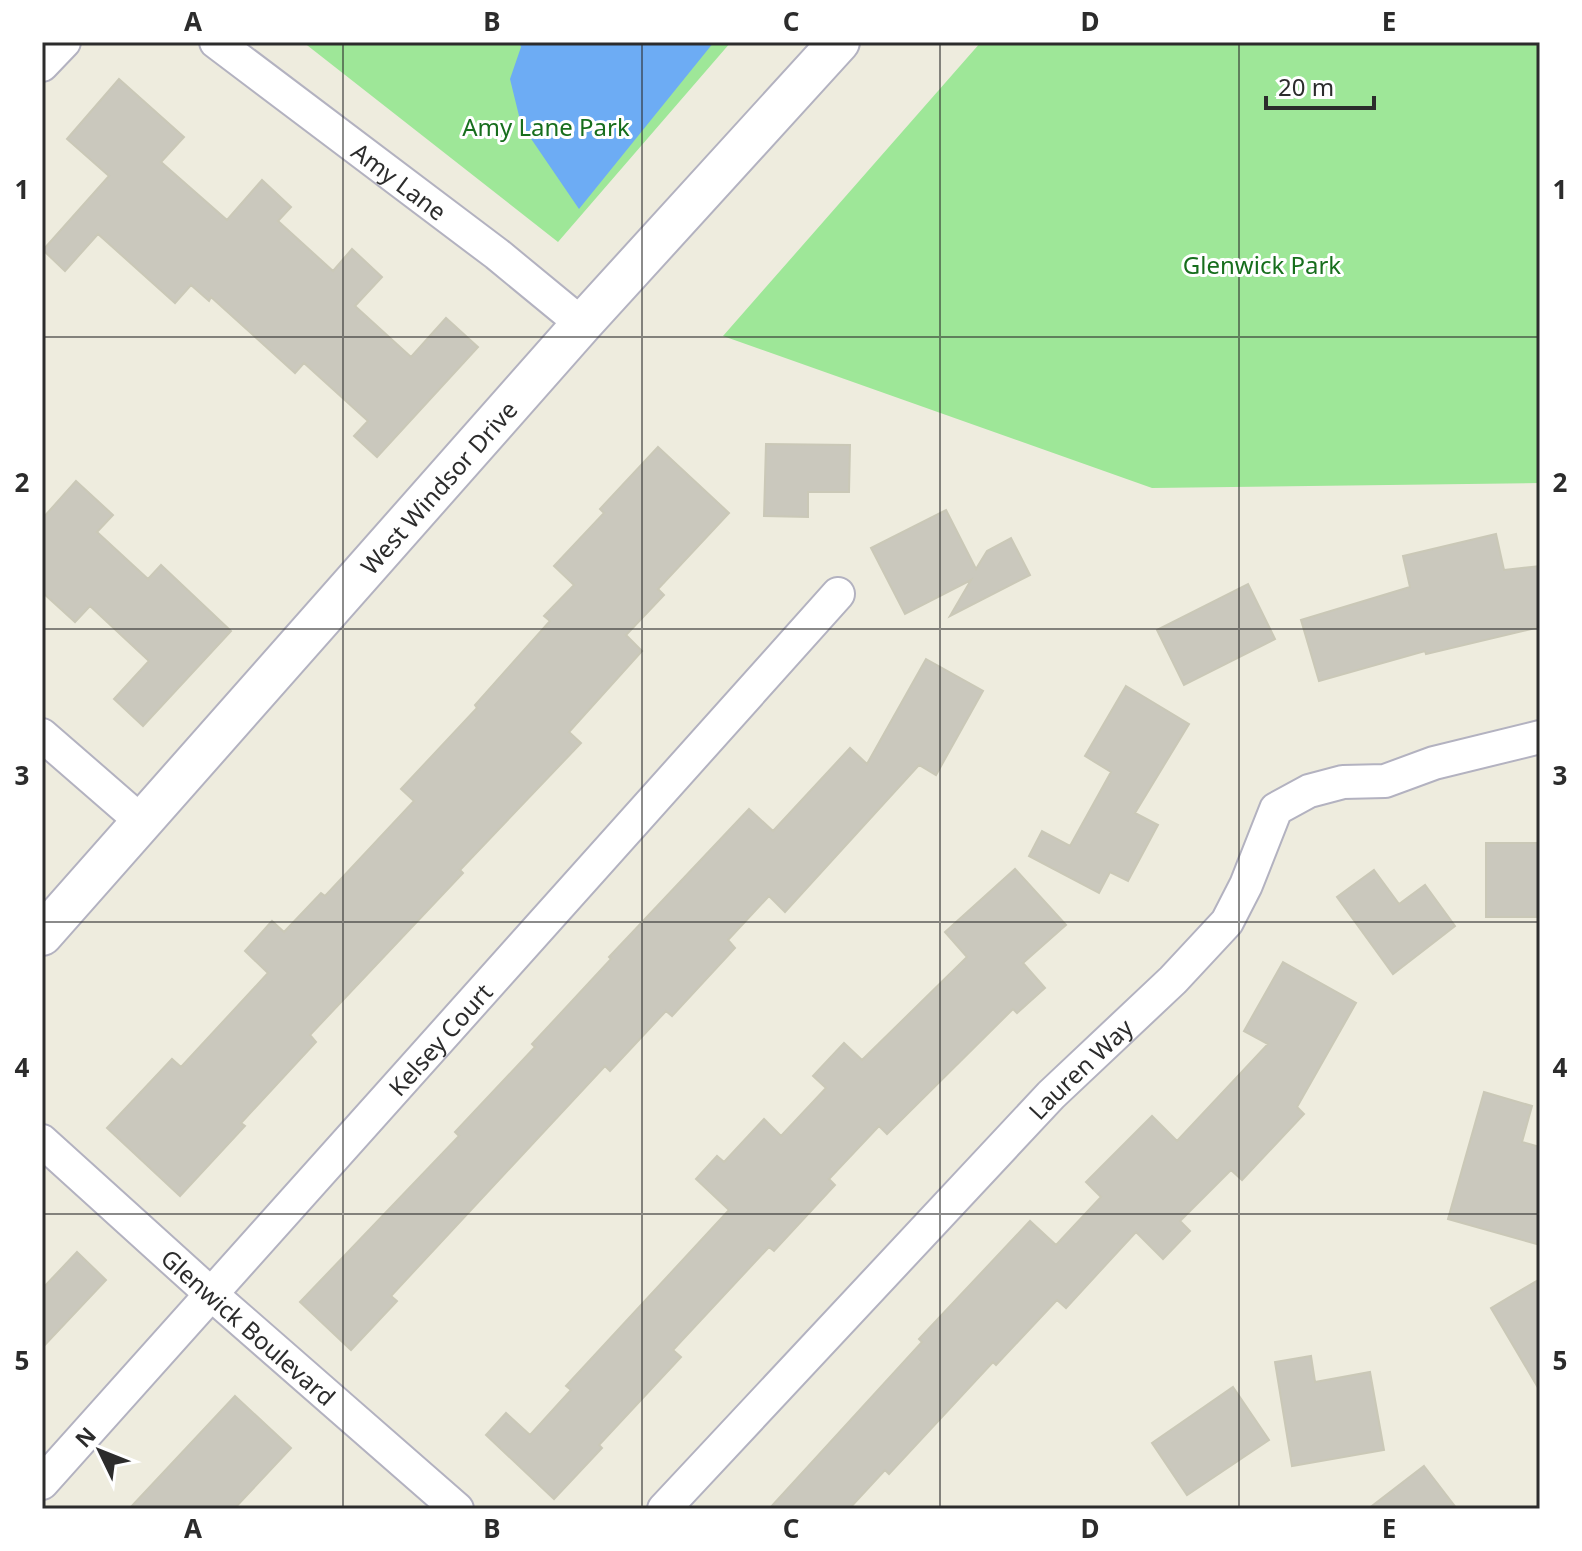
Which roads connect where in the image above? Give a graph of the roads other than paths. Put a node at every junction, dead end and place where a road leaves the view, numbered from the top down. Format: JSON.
{"nodes":[{"id":1,"x":64,"y":42,"type":"edge"},
{"id":2,"x":216,"y":42,"type":"edge"},
{"id":3,"x":839,"y":42,"type":"edge"},
{"id":4,"x":42,"y":65,"type":"edge"},
{"id":5,"x":582,"y":324,"type":"junction"},
{"id":6,"x":838,"y":594,"type":"dead end"},
{"id":7,"x":42,"y":735,"type":"edge"},
{"id":8,"x":1540,"y":737,"type":"edge"},
{"id":9,"x":142,"y":822,"type":"junction"},
{"id":10,"x":42,"y":935,"type":"edge"},
{"id":11,"x":42,"y":1141,"type":"edge"},
{"id":12,"x":211,"y":1294,"type":"junction"},
{"id":13,"x":42,"y":1483,"type":"edge"},
{"id":14,"x":457,"y":1509,"type":"edge"},
{"id":15,"x":664,"y":1509,"type":"edge"}],
"edges":[{"from":1,"to":4,"type":"street"},
{"from":2,"to":5,"type":"street","name":"Amy Lane"},
{"from":3,"to":5,"type":"street","name":"West Windsor Drive"},
{"from":5,"to":9,"type":"street","name":"West Windsor Drive"},
{"from":6,"to":12,"type":"street","name":"Kelsey Court"},
{"from":7,"to":9,"type":"street"},
{"from":8,"to":15,"type":"street","name":"Lauren Way"},
{"from":9,"to":10,"type":"street","name":"West Windsor Drive"},
{"from":11,"to":12,"type":"street","name":"Glenwick Boulevard"},
{"from":12,"to":13,"type":"street","name":"Kelsey Court"},
{"from":12,"to":14,"type":"street","name":"Glenwick Boulevard"}]}
